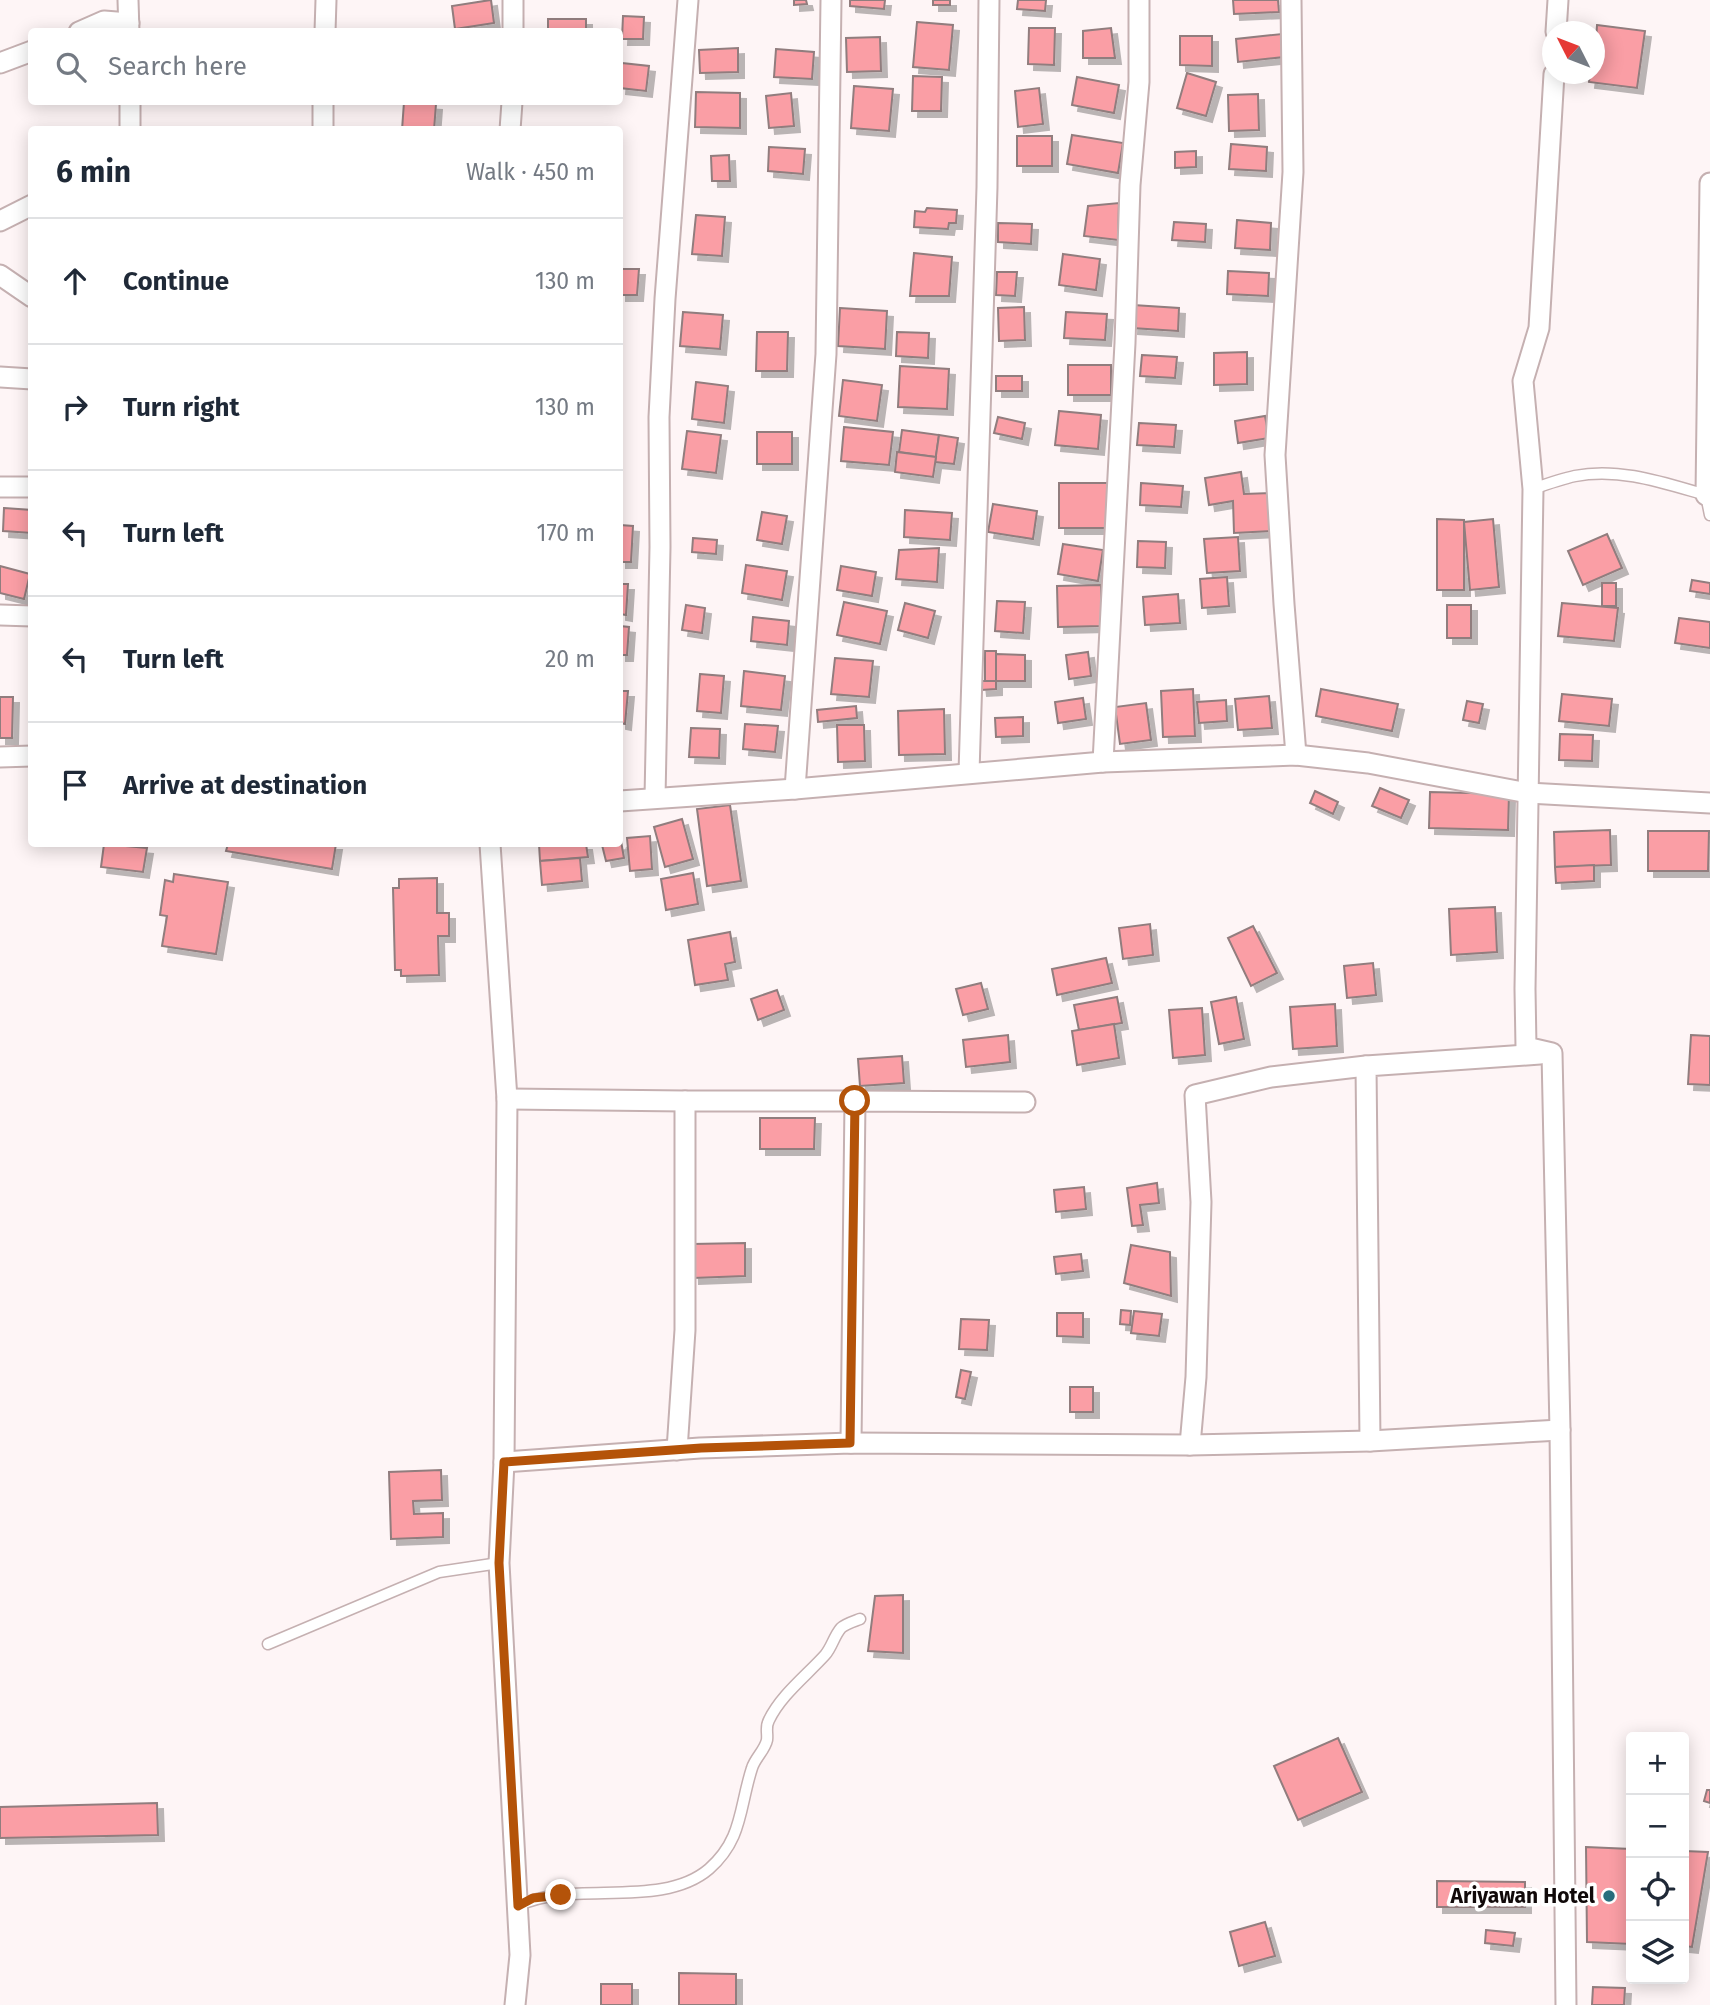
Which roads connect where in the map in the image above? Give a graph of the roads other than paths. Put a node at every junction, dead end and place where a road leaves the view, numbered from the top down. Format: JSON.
{"nodes":[{"id":1,"x":128,"y":0,"type":"edge"},
{"id":2,"x":326,"y":0,"type":"edge"},
{"id":3,"x":513,"y":0,"type":"edge"},
{"id":4,"x":688,"y":0,"type":"edge"},
{"id":5,"x":831,"y":0,"type":"edge"},
{"id":6,"x":989,"y":0,"type":"edge"},
{"id":7,"x":1139,"y":0,"type":"edge"},
{"id":8,"x":1291,"y":0,"type":"edge"},
{"id":9,"x":1558,"y":0,"type":"edge"},
{"id":10,"x":1557,"y":21,"type":"edge"},
{"id":11,"x":129,"y":27,"type":"edge"},
{"id":12,"x":88,"y":28,"type":"edge"},
{"id":13,"x":325,"y":28,"type":"edge"},
{"id":14,"x":513,"y":28,"type":"edge"},
{"id":15,"x":28,"y":52,"type":"edge"},
{"id":16,"x":0,"y":63,"type":"edge"},
{"id":17,"x":1553,"y":84,"type":"edge"},
{"id":18,"x":130,"y":105,"type":"edge"},
{"id":19,"x":323,"y":105,"type":"edge"},
{"id":20,"x":512,"y":105,"type":"edge"},
{"id":21,"x":130,"y":126,"type":"edge"},
{"id":22,"x":323,"y":126,"type":"edge"},
{"id":23,"x":510,"y":126,"type":"edge"},
{"id":24,"x":1710,"y":183,"type":"edge"},
{"id":25,"x":28,"y":207,"type":"edge"},
{"id":26,"x":0,"y":221,"type":"edge"},
{"id":27,"x":0,"y":275,"type":"edge"},
{"id":28,"x":28,"y":294,"type":"edge"},
{"id":29,"x":0,"y":377,"type":"edge"},
{"id":30,"x":28,"y":379,"type":"edge"},
{"id":31,"x":0,"y":487,"type":"edge"},
{"id":32,"x":28,"y":487,"type":"edge"},
{"id":33,"x":1533,"y":489,"type":"junction"},
{"id":34,"x":1706,"y":495,"type":"junction"},
{"id":35,"x":1710,"y":514,"type":"edge"},
{"id":36,"x":0,"y":615,"type":"edge"},
{"id":37,"x":28,"y":616,"type":"edge"},
{"id":38,"x":1296,"y":755,"type":"junction"},
{"id":39,"x":0,"y":757,"type":"edge"},
{"id":40,"x":28,"y":757,"type":"edge"},
{"id":41,"x":1103,"y":762,"type":"junction"},
{"id":42,"x":969,"y":773,"type":"junction"},
{"id":43,"x":795,"y":789,"type":"junction"},
{"id":44,"x":1528,"y":793,"type":"junction"},
{"id":45,"x":655,"y":799,"type":"junction"},
{"id":46,"x":623,"y":801,"type":"edge"},
{"id":47,"x":1710,"y":803,"type":"edge"},
{"id":48,"x":490,"y":847,"type":"edge"},
{"id":49,"x":1552,"y":1053,"type":"junction"},
{"id":50,"x":1366,"y":1066,"type":"junction"},
{"id":51,"x":507,"y":1099,"type":"junction"},
{"id":52,"x":685,"y":1101,"type":"junction"},
{"id":53,"x":855,"y":1101,"type":"junction"},
{"id":54,"x":1025,"y":1102,"type":"dead end"},
{"id":55,"x":1560,"y":1430,"type":"junction"},
{"id":56,"x":1370,"y":1441,"type":"junction"},
{"id":57,"x":850,"y":1443,"type":"junction"},
{"id":58,"x":1190,"y":1445,"type":"junction"},
{"id":59,"x":677,"y":1450,"type":"junction"},
{"id":60,"x":504,"y":1462,"type":"junction"},
{"id":61,"x":499,"y":1563,"type":"junction"},
{"id":62,"x":860,"y":1619,"type":"dead end"},
{"id":63,"x":268,"y":1644,"type":"dead end"},
{"id":64,"x":518,"y":1906,"type":"junction"},
{"id":65,"x":515,"y":2005,"type":"edge"},
{"id":66,"x":1566,"y":2005,"type":"edge"}],
"edges":[{"from":1,"to":11,"type":"street"},
{"from":2,"to":13,"type":"street"},
{"from":3,"to":14,"type":"street"},
{"from":4,"to":45,"type":"street"},
{"from":5,"to":43,"type":"street"},
{"from":6,"to":42,"type":"street"},
{"from":7,"to":41,"type":"street"},
{"from":8,"to":38,"type":"street"},
{"from":9,"to":10,"type":"street"},
{"from":11,"to":12,"type":"street"},
{"from":15,"to":16,"type":"street"},
{"from":17,"to":33,"type":"street"},
{"from":18,"to":21,"type":"street"},
{"from":19,"to":22,"type":"street"},
{"from":20,"to":23,"type":"street"},
{"from":24,"to":34,"type":"street"},
{"from":25,"to":26,"type":"street"},
{"from":27,"to":28,"type":"street"},
{"from":29,"to":30,"type":"street"},
{"from":31,"to":32,"type":"street"},
{"from":33,"to":34,"type":"lane"},
{"from":33,"to":44,"type":"street"},
{"from":34,"to":35,"type":"lane"},
{"from":36,"to":37,"type":"street"},
{"from":38,"to":41,"type":"street"},
{"from":38,"to":44,"type":"street"},
{"from":39,"to":40,"type":"street"},
{"from":41,"to":42,"type":"street"},
{"from":42,"to":43,"type":"street"},
{"from":43,"to":45,"type":"street"},
{"from":44,"to":47,"type":"street"},
{"from":44,"to":49,"type":"street"},
{"from":45,"to":46,"type":"street"},
{"from":48,"to":51,"type":"street"},
{"from":49,"to":50,"type":"street"},
{"from":49,"to":55,"type":"street"},
{"from":50,"to":56,"type":"street"},
{"from":50,"to":58,"type":"street"},
{"from":51,"to":52,"type":"street"},
{"from":51,"to":60,"type":"street"},
{"from":52,"to":53,"type":"street"},
{"from":52,"to":59,"type":"street"},
{"from":53,"to":54,"type":"street"},
{"from":53,"to":57,"type":"street"},
{"from":55,"to":56,"type":"street"},
{"from":55,"to":66,"type":"street"},
{"from":56,"to":58,"type":"street"},
{"from":57,"to":58,"type":"street"},
{"from":57,"to":59,"type":"street"},
{"from":59,"to":60,"type":"street"},
{"from":60,"to":61,"type":"street"},
{"from":61,"to":63,"type":"lane"},
{"from":61,"to":64,"type":"street"},
{"from":62,"to":64,"type":"lane"},
{"from":64,"to":65,"type":"street"}]}
